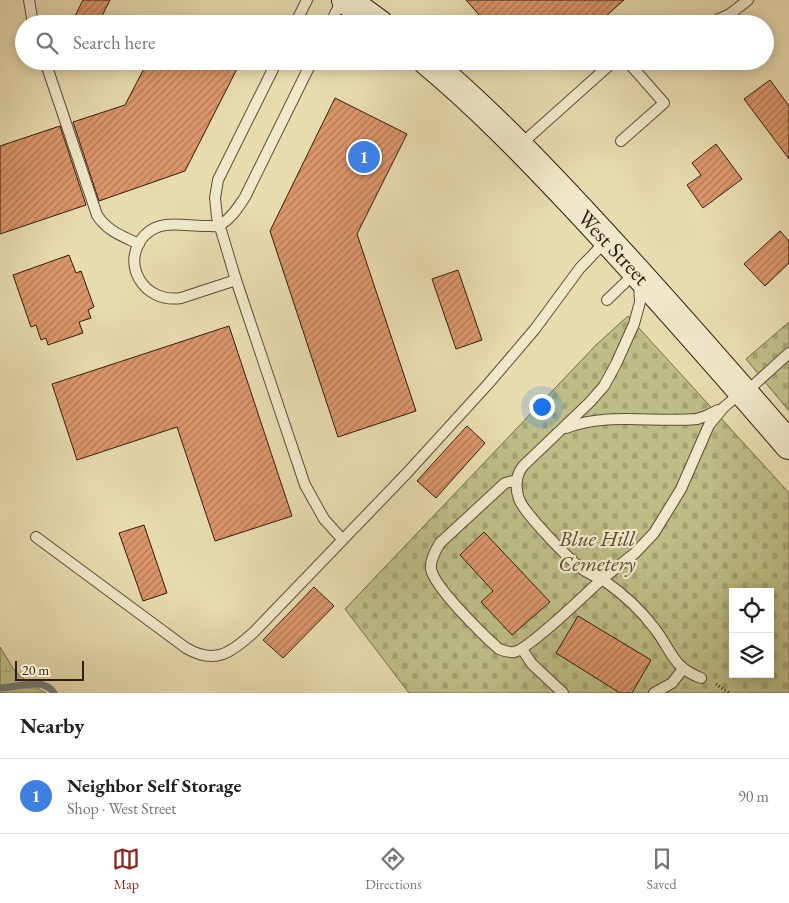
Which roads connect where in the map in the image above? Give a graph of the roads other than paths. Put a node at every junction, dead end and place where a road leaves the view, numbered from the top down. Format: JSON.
{"nodes":[{"id":1,"x":29,"y":0,"type":"edge"},
{"id":2,"x":307,"y":0,"type":"edge"},
{"id":3,"x":344,"y":0,"type":"edge"},
{"id":4,"x":748,"y":0,"type":"edge"},
{"id":5,"x":32,"y":15,"type":"edge"},
{"id":6,"x":300,"y":15,"type":"edge"},
{"id":7,"x":335,"y":15,"type":"edge"},
{"id":8,"x":366,"y":15,"type":"edge"},
{"id":9,"x":728,"y":15,"type":"edge"},
{"id":10,"x":48,"y":70,"type":"edge"},
{"id":11,"x":273,"y":70,"type":"edge"},
{"id":12,"x":308,"y":70,"type":"edge"},
{"id":13,"x":438,"y":70,"type":"edge"},
{"id":14,"x":604,"y":70,"type":"edge"},
{"id":15,"x":635,"y":70,"type":"edge"},
{"id":16,"x":621,"y":141,"type":"dead end"},
{"id":17,"x":519,"y":146,"type":"junction"},
{"id":18,"x":219,"y":225,"type":"junction"},
{"id":19,"x":608,"y":240,"type":"junction"},
{"id":20,"x":139,"y":244,"type":"junction"},
{"id":21,"x":637,"y":272,"type":"junction"},
{"id":22,"x":236,"y":280,"type":"junction"},
{"id":23,"x":607,"y":300,"type":"dead end"},
{"id":24,"x":789,"y":354,"type":"edge"},
{"id":25,"x":737,"y":397,"type":"junction"},
{"id":26,"x":557,"y":434,"type":"junction"},
{"id":27,"x":789,"y":444,"type":"edge"},
{"id":28,"x":517,"y":480,"type":"junction"},
{"id":29,"x":36,"y":537,"type":"dead end"},
{"id":30,"x":342,"y":539,"type":"junction"},
{"id":31,"x":602,"y":579,"type":"junction"},
{"id":32,"x":522,"y":649,"type":"junction"},
{"id":33,"x":683,"y":669,"type":"junction"},
{"id":34,"x":701,"y":678,"type":"dead end"},
{"id":35,"x":563,"y":693,"type":"edge"},
{"id":36,"x":654,"y":693,"type":"edge"}],
"edges":[{"from":1,"to":5,"type":"lane"},
{"from":2,"to":6,"type":"lane"},
{"from":3,"to":7,"type":"lane"},
{"from":3,"to":8,"type":"main road"},
{"from":4,"to":9,"type":"lane"},
{"from":10,"to":20,"type":"lane"},
{"from":11,"to":18,"type":"lane"},
{"from":12,"to":18,"type":"lane"},
{"from":13,"to":17,"type":"main road","name":"West Street"},
{"from":14,"to":17,"type":"lane"},
{"from":15,"to":16,"type":"lane"},
{"from":17,"to":19,"type":"main road","name":"West Street"},
{"from":18,"to":20,"type":"lane"},
{"from":18,"to":22,"type":"lane"},
{"from":19,"to":21,"type":"main road","name":"West Street"},
{"from":19,"to":30,"type":"lane"},
{"from":20,"to":22,"type":"lane"},
{"from":21,"to":23,"type":"lane"},
{"from":21,"to":25,"type":"main road","name":"West Street"},
{"from":21,"to":26,"type":"lane"},
{"from":22,"to":30,"type":"lane"},
{"from":24,"to":25,"type":"lane"},
{"from":25,"to":26,"type":"lane"},
{"from":25,"to":27,"type":"main road","name":"West Street"},
{"from":25,"to":31,"type":"lane"},
{"from":26,"to":28,"type":"lane"},
{"from":28,"to":31,"type":"lane"},
{"from":28,"to":32,"type":"lane"},
{"from":29,"to":30,"type":"lane"},
{"from":31,"to":32,"type":"lane"},
{"from":31,"to":33,"type":"lane"},
{"from":32,"to":35,"type":"lane"},
{"from":33,"to":34,"type":"lane"},
{"from":33,"to":36,"type":"lane"}]}
